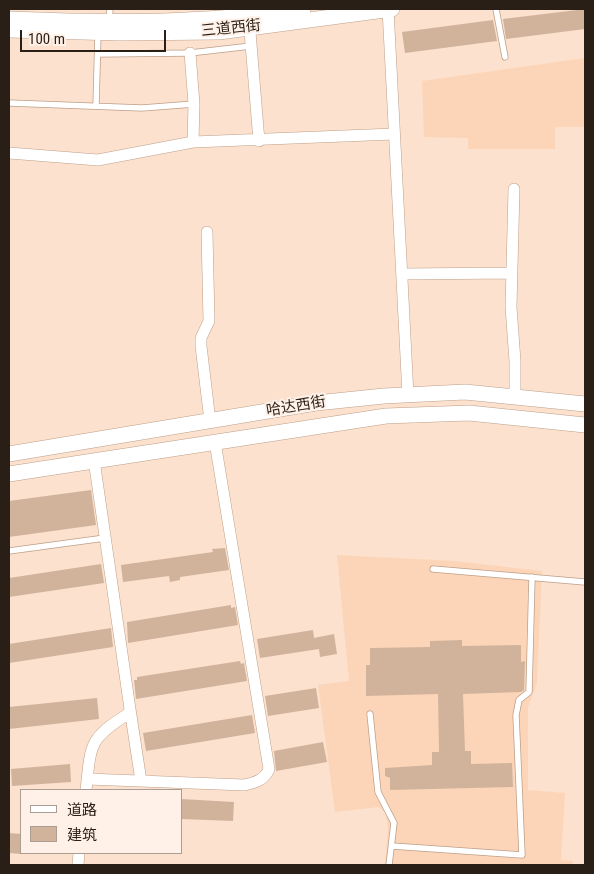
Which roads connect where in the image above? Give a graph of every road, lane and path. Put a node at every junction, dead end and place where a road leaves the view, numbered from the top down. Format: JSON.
{"nodes":[{"id":1,"x":303,"y":9,"type":"edge"},
{"id":2,"x":390,"y":9,"type":"edge"},
{"id":3,"x":496,"y":9,"type":"edge"},
{"id":4,"x":231,"y":13,"type":"edge"},
{"id":5,"x":9,"y":19,"type":"edge"},
{"id":6,"x":106,"y":21,"type":"edge"},
{"id":7,"x":249,"y":22,"type":"junction"},
{"id":8,"x":9,"y":30,"type":"edge"},
{"id":9,"x":251,"y":46,"type":"junction"},
{"id":10,"x":190,"y":53,"type":"junction"},
{"id":11,"x":98,"y":54,"type":"junction"},
{"id":12,"x":505,"y":57,"type":"dead end"},
{"id":13,"x":9,"y":103,"type":"edge"},
{"id":14,"x":194,"y":104,"type":"junction"},
{"id":15,"x":96,"y":106,"type":"junction"},
{"id":16,"x":394,"y":134,"type":"junction"},
{"id":17,"x":259,"y":141,"type":"junction"},
{"id":18,"x":193,"y":142,"type":"junction"},
{"id":19,"x":9,"y":153,"type":"edge"},
{"id":20,"x":514,"y":189,"type":"dead end"},
{"id":21,"x":207,"y":232,"type":"dead end"},
{"id":22,"x":512,"y":273,"type":"junction"},
{"id":23,"x":402,"y":274,"type":"junction"},
{"id":24,"x":408,"y":395,"type":"junction"},
{"id":25,"x":515,"y":397,"type":"junction"},
{"id":26,"x":585,"y":404,"type":"edge"},
{"id":27,"x":210,"y":421,"type":"junction"},
{"id":28,"x":585,"y":425,"type":"edge"},
{"id":29,"x":214,"y":442,"type":"junction"},
{"id":30,"x":9,"y":454,"type":"edge"},
{"id":31,"x":94,"y":460,"type":"junction"},
{"id":32,"x":9,"y":474,"type":"edge"},
{"id":33,"x":105,"y":538,"type":"junction"},
{"id":34,"x":9,"y":552,"type":"edge"},
{"id":35,"x":433,"y":569,"type":"dead end"},
{"id":36,"x":532,"y":577,"type":"junction"},
{"id":37,"x":585,"y":582,"type":"edge"},
{"id":38,"x":130,"y":709,"type":"junction"},
{"id":39,"x":370,"y":714,"type":"dead end"},
{"id":40,"x":142,"y":781,"type":"junction"},
{"id":41,"x":86,"y":785,"type":"edge"},
{"id":42,"x":392,"y":846,"type":"junction"},
{"id":43,"x":389,"y":865,"type":"edge"}],
"edges":[{"from":1,"to":7,"type":"main road"},
{"from":2,"to":7,"type":"main road","name":"三道西街"},
{"from":2,"to":16,"type":"street"},
{"from":3,"to":12,"type":"lane"},
{"from":4,"to":6,"type":"main road"},
{"from":4,"to":7,"type":"main road"},
{"from":5,"to":6,"type":"main road"},
{"from":6,"to":7,"type":"main road","name":"三道西街"},
{"from":6,"to":8,"type":"main road","name":"三道西街"},
{"from":6,"to":11,"type":"lane"},
{"from":7,"to":9,"type":"street"},
{"from":9,"to":10,"type":"lane"},
{"from":9,"to":17,"type":"street"},
{"from":10,"to":11,"type":"lane"},
{"from":10,"to":14,"type":"street"},
{"from":11,"to":15,"type":"lane"},
{"from":13,"to":15,"type":"lane"},
{"from":14,"to":15,"type":"lane"},
{"from":14,"to":18,"type":"street"},
{"from":16,"to":17,"type":"street"},
{"from":16,"to":23,"type":"street"},
{"from":17,"to":18,"type":"street"},
{"from":18,"to":19,"type":"street"},
{"from":20,"to":22,"type":"street"},
{"from":21,"to":27,"type":"street"},
{"from":22,"to":23,"type":"street"},
{"from":22,"to":25,"type":"street"},
{"from":23,"to":24,"type":"street"},
{"from":24,"to":25,"type":"main road","name":"哈达西街"},
{"from":24,"to":27,"type":"main road","name":"哈达西街"},
{"from":25,"to":26,"type":"main road","name":"哈达西街"},
{"from":27,"to":30,"type":"main road","name":"哈达西街"},
{"from":28,"to":29,"type":"main road","name":"哈达西街"},
{"from":29,"to":31,"type":"main road","name":"哈达西街"},
{"from":29,"to":40,"type":"street"},
{"from":31,"to":32,"type":"main road","name":"哈达西街"},
{"from":31,"to":33,"type":"street"},
{"from":33,"to":34,"type":"lane"},
{"from":33,"to":38,"type":"street"},
{"from":35,"to":36,"type":"lane"},
{"from":36,"to":37,"type":"lane"},
{"from":36,"to":42,"type":"lane"},
{"from":38,"to":40,"type":"street"},
{"from":38,"to":41,"type":"street"},
{"from":39,"to":42,"type":"lane"},
{"from":40,"to":41,"type":"street"},
{"from":42,"to":43,"type":"lane"}]}
